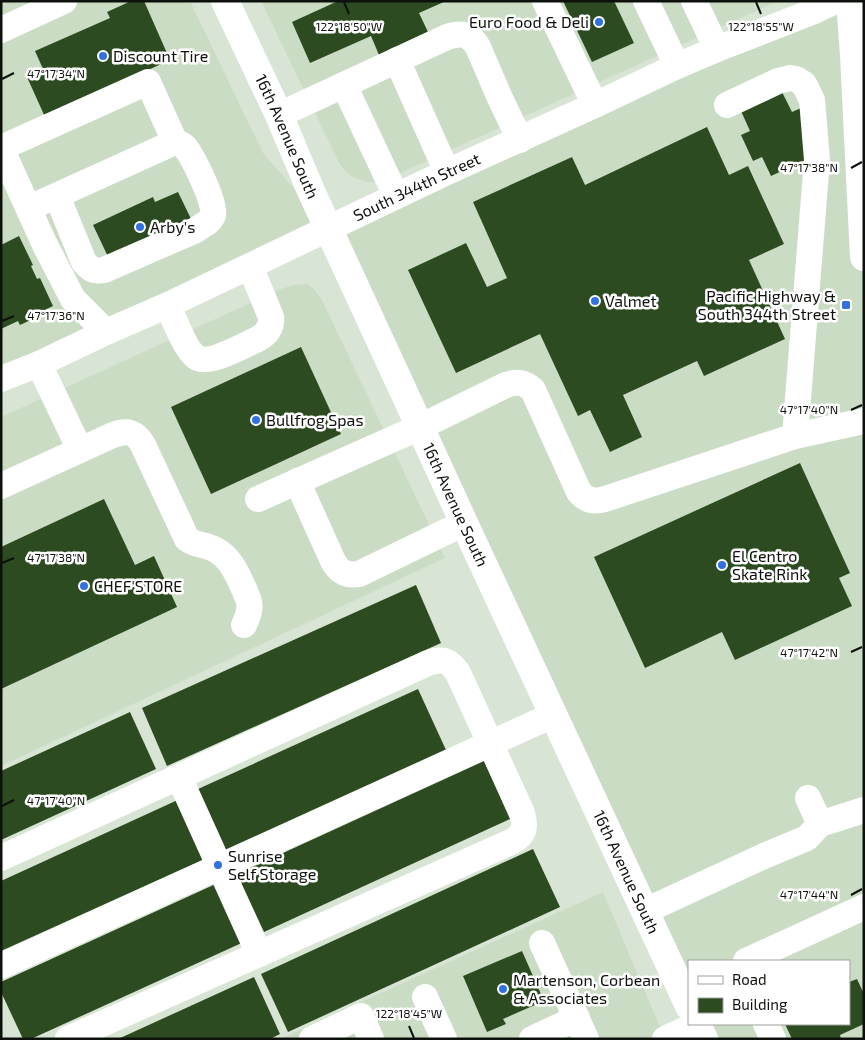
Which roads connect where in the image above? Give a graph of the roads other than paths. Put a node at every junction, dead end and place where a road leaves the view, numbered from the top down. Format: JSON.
{"nodes":[{"id":1,"x":64,"y":1,"type":"edge"},
{"id":2,"x":225,"y":1,"type":"edge"},
{"id":3,"x":544,"y":1,"type":"edge"},
{"id":4,"x":646,"y":1,"type":"edge"},
{"id":5,"x":694,"y":1,"type":"edge"},
{"id":6,"x":835,"y":1,"type":"edge"},
{"id":7,"x":850,"y":1,"type":"edge"},
{"id":8,"x":1,"y":30,"type":"edge"},
{"id":9,"x":717,"y":49,"type":"junction"},
{"id":10,"x":397,"y":60,"type":"junction"},
{"id":11,"x":677,"y":66,"type":"junction"},
{"id":12,"x":344,"y":85,"type":"junction"},
{"id":13,"x":595,"y":105,"type":"junction"},
{"id":14,"x":727,"y":105,"type":"dead end"},
{"id":15,"x":279,"y":115,"type":"junction"},
{"id":16,"x":520,"y":140,"type":"junction"},
{"id":17,"x":175,"y":142,"type":"junction"},
{"id":18,"x":1,"y":148,"type":"edge"},
{"id":19,"x":447,"y":172,"type":"junction"},
{"id":20,"x":57,"y":196,"type":"junction"},
{"id":21,"x":396,"y":196,"type":"junction"},
{"id":22,"x":17,"y":201,"type":"edge"},
{"id":23,"x":329,"y":228,"type":"junction"},
{"id":24,"x":864,"y":256,"type":"edge"},
{"id":25,"x":250,"y":266,"type":"junction"},
{"id":26,"x":168,"y":305,"type":"junction"},
{"id":27,"x":106,"y":332,"type":"junction"},
{"id":28,"x":39,"y":364,"type":"junction"},
{"id":29,"x":1,"y":379,"type":"edge"},
{"id":30,"x":864,"y":421,"type":"edge"},
{"id":31,"x":420,"y":427,"type":"junction"},
{"id":32,"x":796,"y":436,"type":"junction"},
{"id":33,"x":80,"y":450,"type":"junction"},
{"id":34,"x":297,"y":482,"type":"junction"},
{"id":35,"x":1,"y":486,"type":"edge"},
{"id":36,"x":258,"y":499,"type":"dead end"},
{"id":37,"x":464,"y":523,"type":"junction"},
{"id":38,"x":244,"y":625,"type":"dead end"},
{"id":39,"x":553,"y":715,"type":"junction"},
{"id":40,"x":490,"y":744,"type":"junction"},
{"id":41,"x":179,"y":777,"type":"junction"},
{"id":42,"x":808,"y":798,"type":"dead end"},
{"id":43,"x":864,"y":810,"type":"edge"},
{"id":44,"x":820,"y":824,"type":"junction"},
{"id":45,"x":1,"y":858,"type":"edge"},
{"id":46,"x":220,"y":866,"type":"junction"},
{"id":47,"x":864,"y":907,"type":"edge"},
{"id":48,"x":646,"y":911,"type":"junction"},
{"id":49,"x":542,"y":943,"type":"dead end"},
{"id":50,"x":259,"y":954,"type":"junction"},
{"id":51,"x":748,"y":960,"type":"edge"},
{"id":52,"x":1,"y":966,"type":"edge"},
{"id":53,"x":687,"y":995,"type":"edge"},
{"id":54,"x":425,"y":997,"type":"dead end"},
{"id":55,"x":695,"y":1025,"type":"edge"},
{"id":56,"x":697,"y":1025,"type":"edge"},
{"id":57,"x":766,"y":1025,"type":"edge"},
{"id":58,"x":581,"y":1028,"type":"edge"},
{"id":59,"x":68,"y":1039,"type":"edge"},
{"id":60,"x":312,"y":1039,"type":"edge"},
{"id":61,"x":371,"y":1039,"type":"edge"},
{"id":62,"x":444,"y":1039,"type":"edge"},
{"id":63,"x":532,"y":1039,"type":"edge"},
{"id":64,"x":665,"y":1039,"type":"edge"},
{"id":65,"x":704,"y":1039,"type":"edge"},
{"id":66,"x":773,"y":1039,"type":"edge"}],
"edges":[{"from":1,"to":8,"type":"street"},
{"from":2,"to":15,"type":"main road","name":"16th Avenue South"},
{"from":3,"to":13,"type":"street"},
{"from":4,"to":11,"type":"street"},
{"from":5,"to":9,"type":"street"},
{"from":6,"to":9,"type":"street","name":"South 344th Street"},
{"from":7,"to":24,"type":"main road"},
{"from":9,"to":11,"type":"street","name":"South 344th Street"},
{"from":10,"to":12,"type":"street"},
{"from":10,"to":16,"type":"street"},
{"from":10,"to":19,"type":"street"},
{"from":11,"to":13,"type":"street","name":"South 344th Street"},
{"from":12,"to":15,"type":"street"},
{"from":12,"to":21,"type":"street"},
{"from":13,"to":16,"type":"street","name":"South 344th Street"},
{"from":14,"to":32,"type":"street"},
{"from":15,"to":23,"type":"main road","name":"16th Avenue South"},
{"from":16,"to":19,"type":"street","name":"South 344th Street"},
{"from":17,"to":18,"type":"street"},
{"from":17,"to":20,"type":"street"},
{"from":17,"to":20,"type":"street"},
{"from":18,"to":22,"type":"street"},
{"from":19,"to":21,"type":"street","name":"South 344th Street"},
{"from":20,"to":22,"type":"street"},
{"from":21,"to":23,"type":"street","name":"South 344th Street"},
{"from":22,"to":27,"type":"street"},
{"from":23,"to":25,"type":"street","name":"South 344th Street"},
{"from":23,"to":31,"type":"main road","name":"16th Avenue South"},
{"from":25,"to":26,"type":"street","name":"South 344th Street"},
{"from":25,"to":26,"type":"street"},
{"from":26,"to":27,"type":"street","name":"South 344th Street"},
{"from":27,"to":28,"type":"street","name":"South 344th Street"},
{"from":28,"to":29,"type":"street","name":"South 344th Street"},
{"from":28,"to":33,"type":"street"},
{"from":30,"to":32,"type":"street"},
{"from":31,"to":32,"type":"street"},
{"from":31,"to":34,"type":"street"},
{"from":31,"to":37,"type":"main road","name":"16th Avenue South"},
{"from":33,"to":35,"type":"street"},
{"from":33,"to":38,"type":"street"},
{"from":34,"to":36,"type":"street"},
{"from":34,"to":37,"type":"street"},
{"from":37,"to":39,"type":"main road","name":"16th Avenue South"},
{"from":39,"to":40,"type":"street"},
{"from":39,"to":48,"type":"main road","name":"16th Avenue South"},
{"from":40,"to":41,"type":"street"},
{"from":40,"to":46,"type":"street"},
{"from":40,"to":50,"type":"street"},
{"from":41,"to":45,"type":"street"},
{"from":41,"to":46,"type":"street"},
{"from":42,"to":44,"type":"street"},
{"from":43,"to":44,"type":"street"},
{"from":44,"to":48,"type":"street"},
{"from":46,"to":50,"type":"street"},
{"from":46,"to":52,"type":"street"},
{"from":47,"to":51,"type":"street"},
{"from":48,"to":53,"type":"main road","name":"16th Avenue South"},
{"from":49,"to":58,"type":"street"},
{"from":50,"to":59,"type":"street"},
{"from":54,"to":62,"type":"street"},
{"from":55,"to":64,"type":"street"},
{"from":56,"to":65,"type":"main road"},
{"from":57,"to":66,"type":"street"},
{"from":58,"to":63,"type":"street"},
{"from":60,"to":61,"type":"street"}]}
